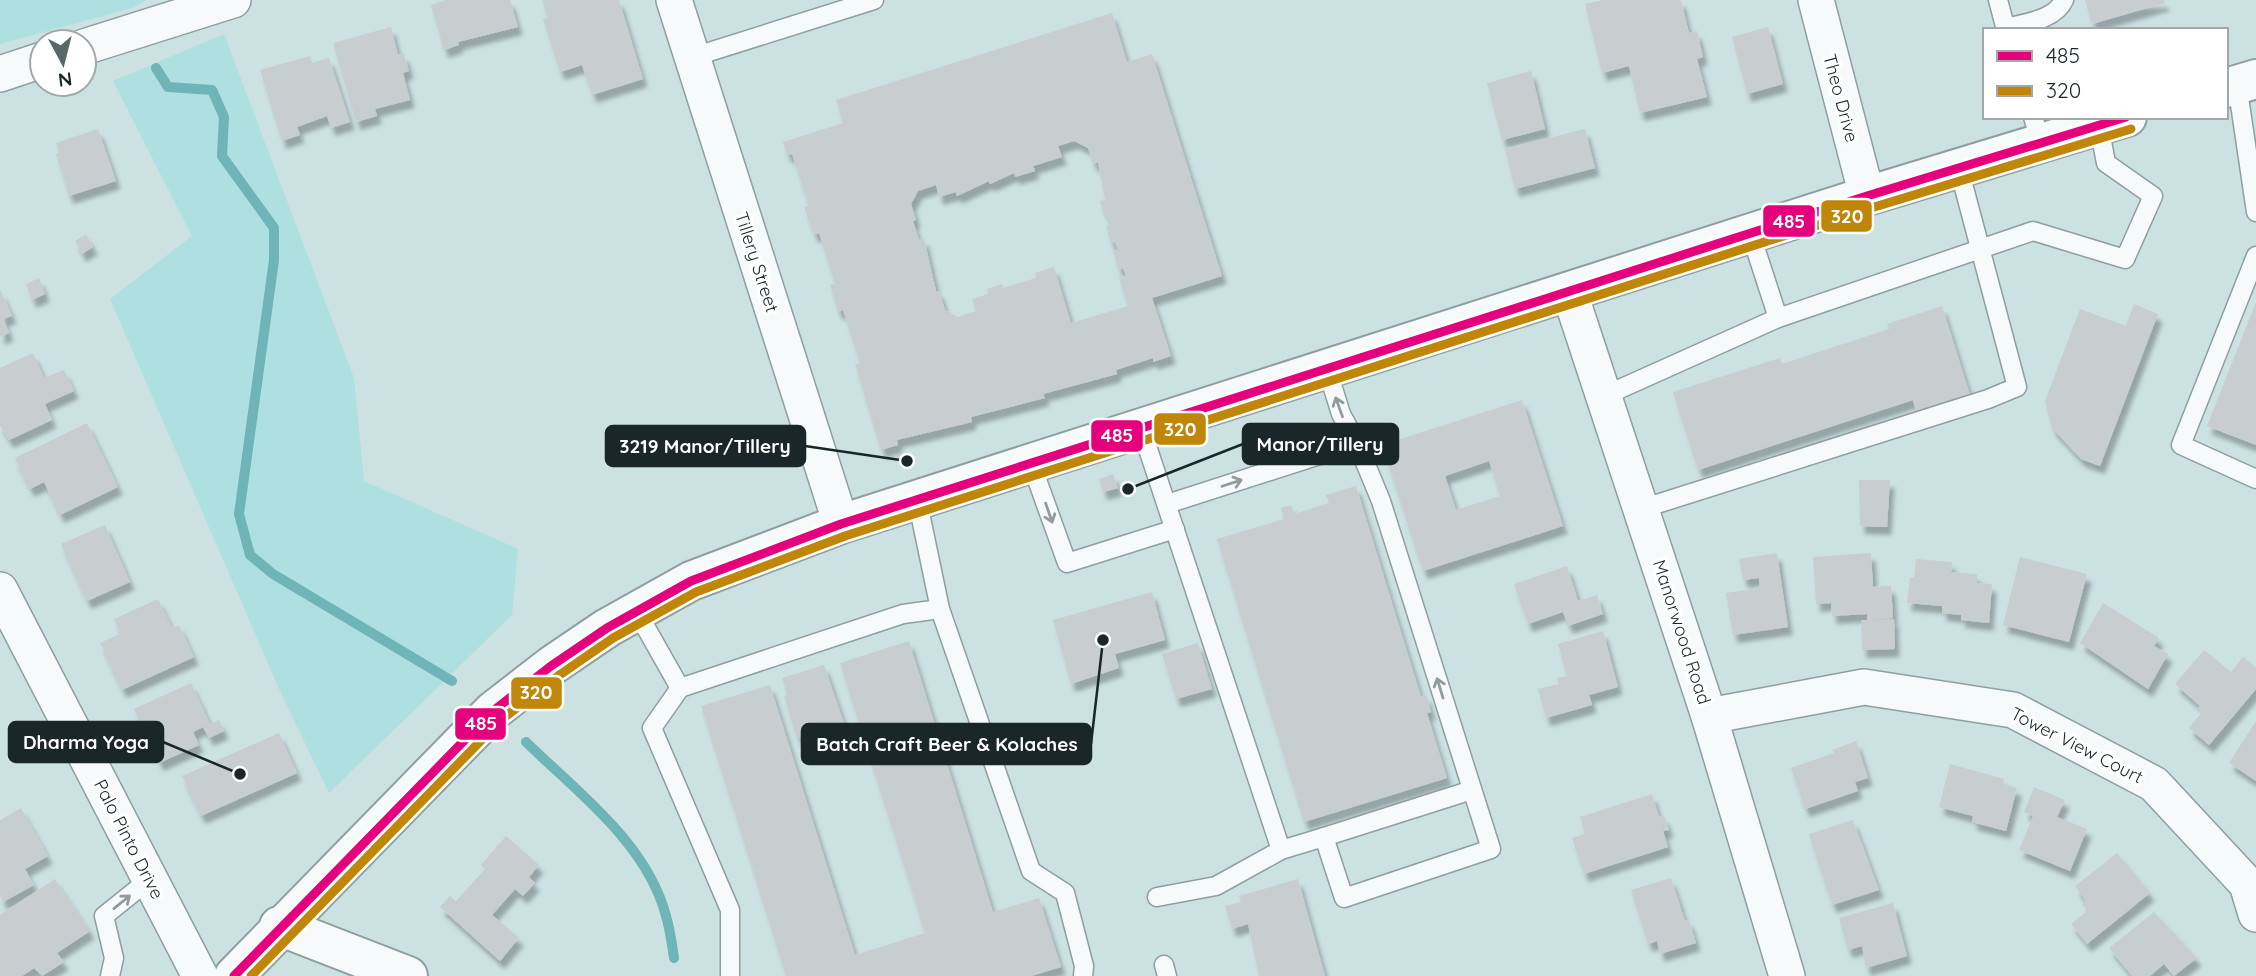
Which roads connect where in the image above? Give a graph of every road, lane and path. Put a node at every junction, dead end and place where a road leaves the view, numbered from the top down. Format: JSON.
{"nodes":[{"id":1,"x":233,"y":0,"type":"edge"},
{"id":2,"x":674,"y":0,"type":"edge"},
{"id":3,"x":874,"y":0,"type":"edge"},
{"id":4,"x":1816,"y":0,"type":"edge"},
{"id":5,"x":1997,"y":0,"type":"edge"},
{"id":6,"x":2064,"y":0,"type":"edge"},
{"id":7,"x":190,"y":6,"type":"edge"},
{"id":8,"x":2006,"y":28,"type":"edge"},
{"id":9,"x":2009,"y":28,"type":"edge"},
{"id":10,"x":98,"y":42,"type":"edge"},
{"id":11,"x":693,"y":57,"type":"junction"},
{"id":12,"x":28,"y":65,"type":"edge"},
{"id":13,"x":0,"y":74,"type":"edge"},
{"id":14,"x":2240,"y":84,"type":"edge"},
{"id":15,"x":2113,"y":121,"type":"edge"},
{"id":16,"x":2037,"y":130,"type":"edge"},
{"id":17,"x":1959,"y":169,"type":"junction"},
{"id":18,"x":1867,"y":196,"type":"junction"},
{"id":19,"x":2256,"y":212,"type":"edge"},
{"id":20,"x":1751,"y":235,"type":"junction"},
{"id":21,"x":1980,"y":251,"type":"junction"},
{"id":22,"x":2256,"y":256,"type":"edge"},
{"id":23,"x":1569,"y":291,"type":"junction"},
{"id":24,"x":1778,"y":318,"type":"junction"},
{"id":25,"x":1327,"y":369,"type":"junction"},
{"id":26,"x":1604,"y":396,"type":"junction"},
{"id":27,"x":1141,"y":428,"type":"junction"},
{"id":28,"x":1357,"y":443,"type":"junction"},
{"id":29,"x":1031,"y":463,"type":"junction"},
{"id":30,"x":2256,"y":479,"type":"edge"},
{"id":31,"x":917,"y":499,"type":"junction"},
{"id":32,"x":1167,"y":505,"type":"junction"},
{"id":33,"x":1641,"y":509,"type":"junction"},
{"id":34,"x":841,"y":524,"type":"junction"},
{"id":35,"x":1175,"y":529,"type":"junction"},
{"id":36,"x":0,"y":590,"type":"edge"},
{"id":37,"x":940,"y":609,"type":"junction"},
{"id":38,"x":637,"y":612,"type":"junction"},
{"id":39,"x":680,"y":688,"type":"junction"},
{"id":40,"x":1709,"y":716,"type":"junction"},
{"id":41,"x":1472,"y":790,"type":"junction"},
{"id":42,"x":1324,"y":837,"type":"junction"},
{"id":43,"x":1281,"y":850,"type":"junction"},
{"id":44,"x":150,"y":879,"type":"junction"},
{"id":45,"x":2253,"y":893,"type":"edge"},
{"id":46,"x":1157,"y":897,"type":"dead end"},
{"id":47,"x":279,"y":926,"type":"junction"},
{"id":48,"x":110,"y":976,"type":"edge"},
{"id":49,"x":200,"y":976,"type":"edge"},
{"id":50,"x":234,"y":976,"type":"edge"},
{"id":51,"x":408,"y":976,"type":"edge"},
{"id":52,"x":730,"y":976,"type":"edge"},
{"id":53,"x":1083,"y":976,"type":"edge"},
{"id":54,"x":1787,"y":976,"type":"edge"}],
"edges":[{"from":1,"to":7,"type":"street"},
{"from":2,"to":11,"type":"street","name":"Tillery Street"},
{"from":3,"to":11,"type":"lane"},
{"from":4,"to":18,"type":"street","name":"Theo Drive"},
{"from":5,"to":8,"type":"lane"},
{"from":6,"to":9,"type":"lane"},
{"from":7,"to":10,"type":"street"},
{"from":11,"to":34,"type":"street","name":"Tillery Street"},
{"from":12,"to":13,"type":"street"},
{"from":14,"to":19,"type":"lane"},
{"from":15,"to":16,"type":"main road"},
{"from":15,"to":21,"type":"lane"},
{"from":16,"to":17,"type":"main road"},
{"from":17,"to":18,"type":"main road"},
{"from":17,"to":21,"type":"lane"},
{"from":18,"to":20,"type":"main road"},
{"from":20,"to":23,"type":"main road"},
{"from":20,"to":24,"type":"lane"},
{"from":21,"to":24,"type":"lane"},
{"from":21,"to":33,"type":"lane"},
{"from":22,"to":30,"type":"lane"},
{"from":23,"to":25,"type":"main road"},
{"from":23,"to":26,"type":"street","name":"Manorwood Road"},
{"from":24,"to":26,"type":"lane"},
{"from":25,"to":27,"type":"main road"},
{"from":28,"to":25,"type":"lane","one_way":true},
{"from":26,"to":33,"type":"street","name":"Manorwood Road"},
{"from":27,"to":29,"type":"main road"},
{"from":27,"to":32,"type":"lane"},
{"from":32,"to":28,"type":"lane","one_way":true},
{"from":41,"to":28,"type":"lane","one_way":true},
{"from":29,"to":31,"type":"main road"},
{"from":29,"to":35,"type":"lane","one_way":true},
{"from":31,"to":34,"type":"main road"},
{"from":31,"to":37,"type":"lane"},
{"from":32,"to":35,"type":"lane"},
{"from":33,"to":40,"type":"street","name":"Manorwood Road"},
{"from":34,"to":38,"type":"main road"},
{"from":35,"to":43,"type":"lane"},
{"from":36,"to":44,"type":"street","name":"Palo Pinto Drive"},
{"from":37,"to":39,"type":"lane"},
{"from":37,"to":53,"type":"lane"},
{"from":38,"to":39,"type":"lane"},
{"from":38,"to":47,"type":"main road"},
{"from":39,"to":52,"type":"lane"},
{"from":40,"to":45,"type":"street","name":"Tower View Court"},
{"from":40,"to":54,"type":"street","name":"Manorwood Road"},
{"from":41,"to":42,"type":"lane"},
{"from":41,"to":42,"type":"lane"},
{"from":42,"to":43,"type":"lane"},
{"from":43,"to":46,"type":"lane"},
{"from":48,"to":44,"type":"lane","one_way":true},
{"from":44,"to":49,"type":"street","name":"Palo Pinto Drive"},
{"from":47,"to":50,"type":"main road"},
{"from":47,"to":51,"type":"main road"}]}
